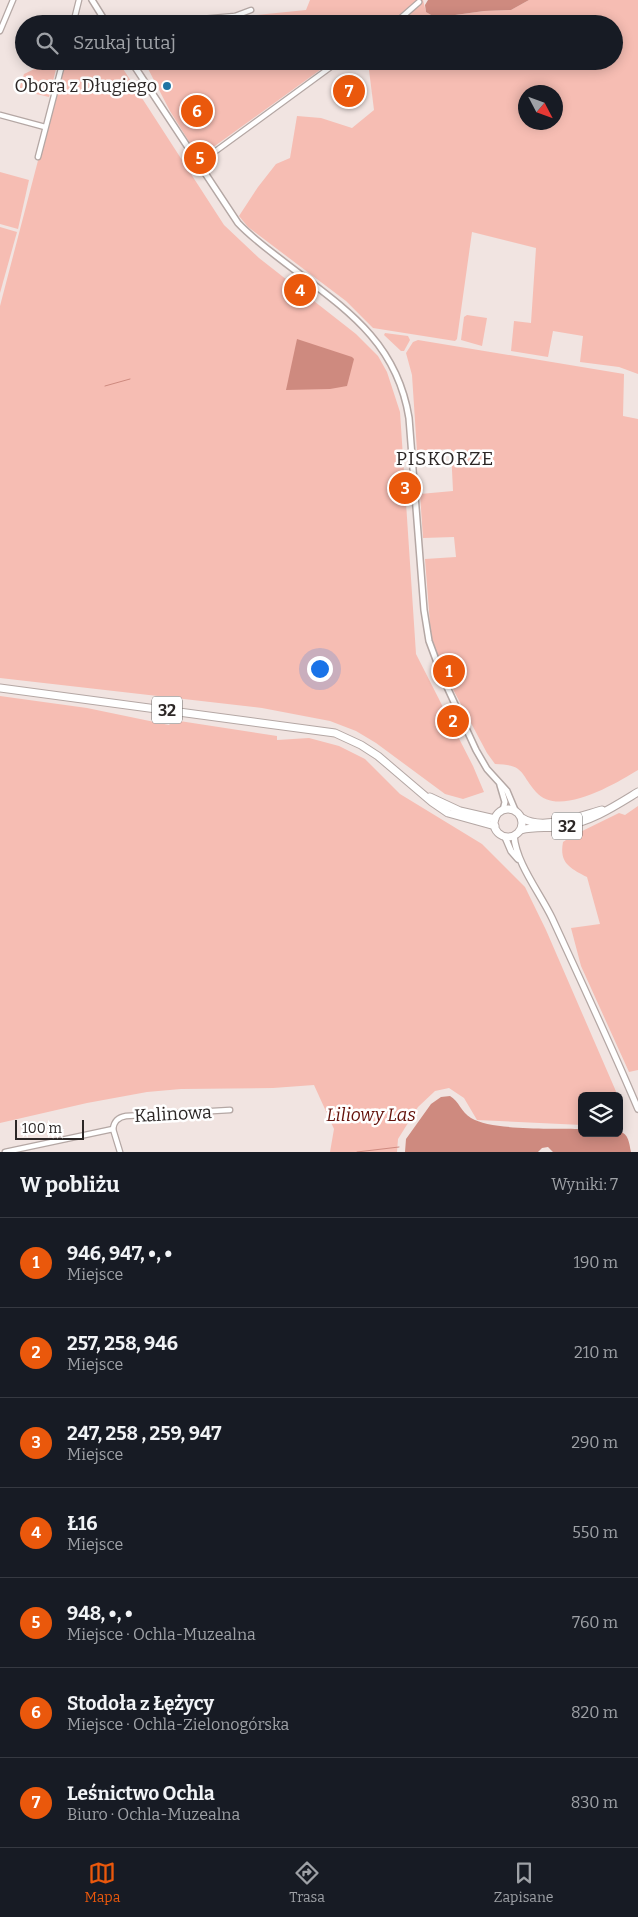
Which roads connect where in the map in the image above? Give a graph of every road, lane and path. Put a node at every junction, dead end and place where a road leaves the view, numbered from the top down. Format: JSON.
{"nodes":[{"id":1,"x":13,"y":0,"type":"edge"},
{"id":2,"x":79,"y":0,"type":"edge"},
{"id":3,"x":92,"y":0,"type":"edge"},
{"id":4,"x":419,"y":2,"type":"dead end"},
{"id":5,"x":251,"y":10,"type":"dead end"},
{"id":6,"x":75,"y":15,"type":"edge"},
{"id":7,"x":101,"y":15,"type":"edge"},
{"id":8,"x":238,"y":15,"type":"edge"},
{"id":9,"x":404,"y":15,"type":"edge"},
{"id":10,"x":0,"y":31,"type":"edge"},
{"id":11,"x":61,"y":70,"type":"edge"},
{"id":12,"x":137,"y":70,"type":"edge"},
{"id":13,"x":327,"y":70,"type":"edge"},
{"id":14,"x":0,"y":115,"type":"edge"},
{"id":15,"x":46,"y":127,"type":"junction"},
{"id":16,"x":38,"y":157,"type":"dead end"},
{"id":17,"x":198,"y":164,"type":"junction"},
{"id":18,"x":0,"y":688,"type":"edge"},
{"id":19,"x":500,"y":785,"type":"junction"},
{"id":20,"x":638,"y":792,"type":"edge"},
{"id":21,"x":609,"y":808,"type":"junction"},
{"id":22,"x":503,"y":810,"type":"junction"},
{"id":23,"x":515,"y":810,"type":"junction"},
{"id":24,"x":522,"y":818,"type":"junction"},
{"id":25,"x":495,"y":822,"type":"junction"},
{"id":26,"x":521,"y":830,"type":"junction"},
{"id":27,"x":514,"y":836,"type":"junction"},
{"id":28,"x":505,"y":837,"type":"junction"},
{"id":29,"x":520,"y":860,"type":"junction"},
{"id":30,"x":638,"y":1109,"type":"edge"},
{"id":31,"x":230,"y":1110,"type":"dead end"},
{"id":32,"x":113,"y":1128,"type":"junction"},
{"id":33,"x":5,"y":1152,"type":"edge"},
{"id":34,"x":120,"y":1152,"type":"edge"}],
"edges":[{"from":1,"to":10,"type":"street"},
{"from":2,"to":6,"type":"street"},
{"from":3,"to":7,"type":"street"},
{"from":4,"to":9,"type":"street"},
{"from":5,"to":8,"type":"street"},
{"from":11,"to":15,"type":"street"},
{"from":12,"to":17,"type":"street"},
{"from":13,"to":17,"type":"street"},
{"from":14,"to":15,"type":"street"},
{"from":15,"to":16,"type":"street"},
{"from":17,"to":19,"type":"street"},
{"from":18,"to":25,"type":"main road","number":"32"},
{"from":19,"to":22,"type":"street"},
{"from":19,"to":23,"type":"street"},
{"from":20,"to":21,"type":"main road","number":"32"},
{"from":21,"to":24,"type":"main road","number":"32"},
{"from":21,"to":26,"type":"main road","number":"32"},
{"from":22,"to":23,"type":"main road"},
{"from":22,"to":25,"type":"main road"},
{"from":23,"to":24,"type":"main road"},
{"from":24,"to":26,"type":"main road"},
{"from":25,"to":28,"type":"main road"},
{"from":26,"to":27,"type":"main road"},
{"from":27,"to":28,"type":"main road"},
{"from":27,"to":29,"type":"main road"},
{"from":28,"to":29,"type":"main road"},
{"from":29,"to":30,"type":"main road"},
{"from":31,"to":32,"type":"street","name":"Kalinowa"},
{"from":32,"to":33,"type":"street","name":"Kalinowa"},
{"from":32,"to":34,"type":"street"}]}
